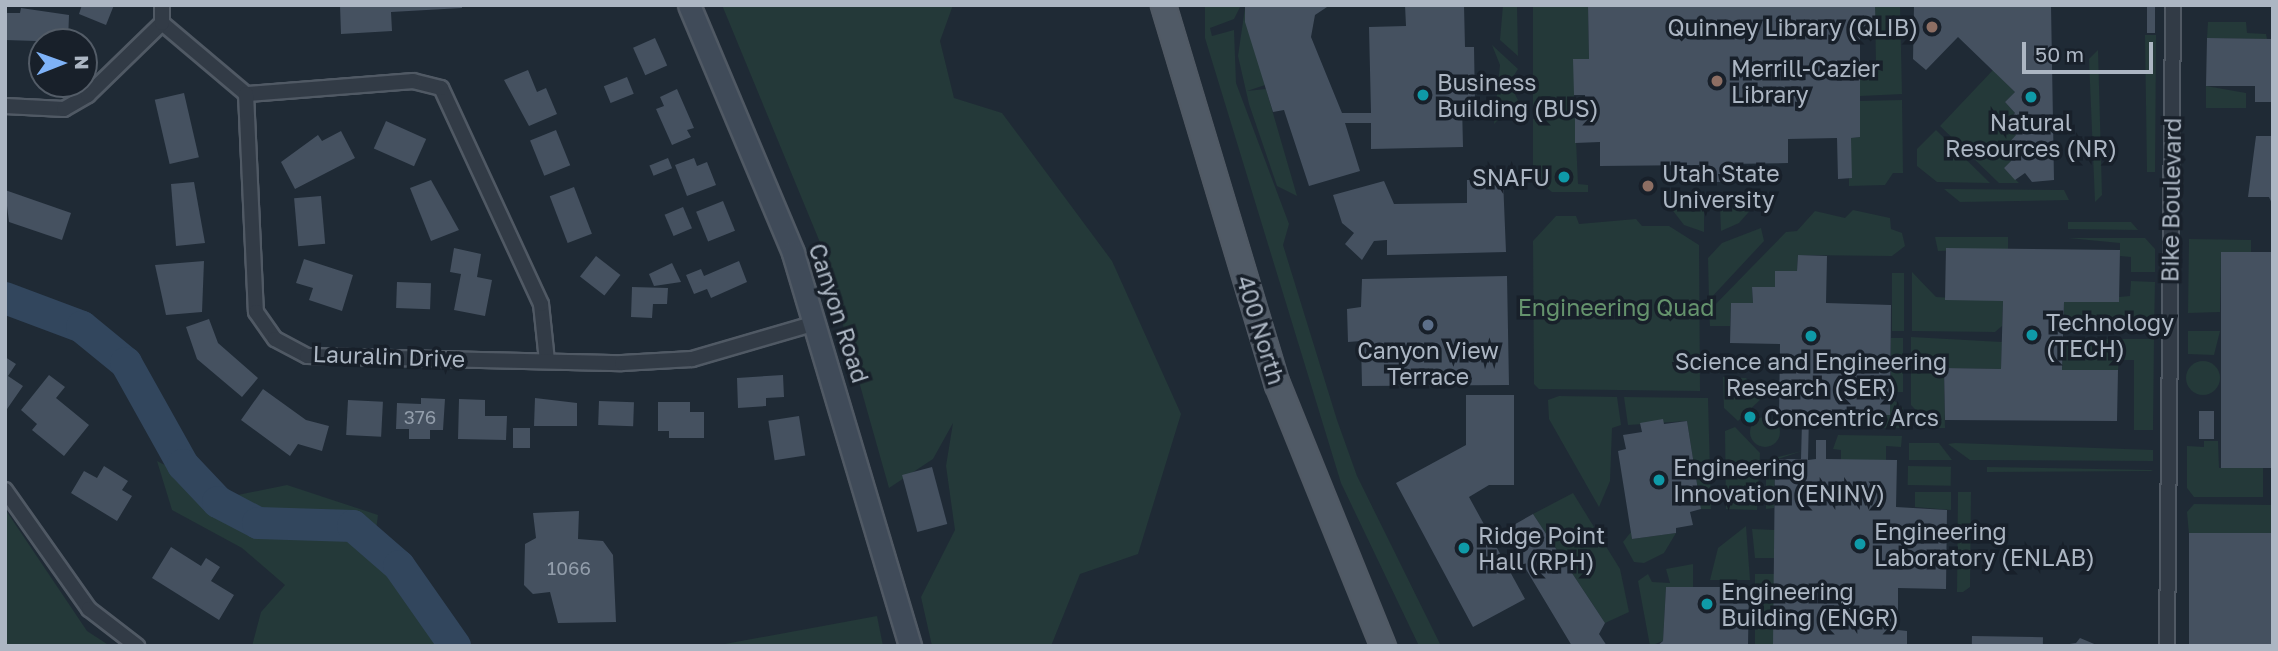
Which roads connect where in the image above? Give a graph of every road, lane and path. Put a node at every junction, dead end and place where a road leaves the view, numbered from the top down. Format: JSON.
{"nodes":[{"id":1,"x":162,"y":5,"type":"edge"},
{"id":2,"x":689,"y":5,"type":"edge"},
{"id":3,"x":1163,"y":5,"type":"edge"},
{"id":4,"x":2173,"y":5,"type":"edge"},
{"id":5,"x":162,"y":23,"type":"junction"},
{"id":6,"x":246,"y":94,"type":"junction"},
{"id":7,"x":5,"y":106,"type":"edge"},
{"id":8,"x":816,"y":323,"type":"junction"},
{"id":9,"x":547,"y":361,"type":"junction"},
{"id":10,"x":5,"y":490,"type":"edge"},
{"id":11,"x":137,"y":646,"type":"edge"},
{"id":12,"x":910,"y":646,"type":"edge"},
{"id":13,"x":1383,"y":646,"type":"edge"},
{"id":14,"x":2167,"y":646,"type":"edge"}],
"edges":[{"from":1,"to":5,"type":"street"},
{"from":2,"to":8,"type":"street","name":"Canyon Road"},
{"from":3,"to":13,"type":"main road","name":"400 North"},
{"from":4,"to":14,"type":"street","name":"Bike Boulevard"},
{"from":5,"to":6,"type":"street"},
{"from":5,"to":7,"type":"street"},
{"from":6,"to":9,"type":"street"},
{"from":6,"to":9,"type":"street","name":"Lauralin Drive"},
{"from":8,"to":9,"type":"street","name":"Lauralin Drive"},
{"from":8,"to":12,"type":"street","name":"Canyon Road"},
{"from":10,"to":11,"type":"street"}]}
